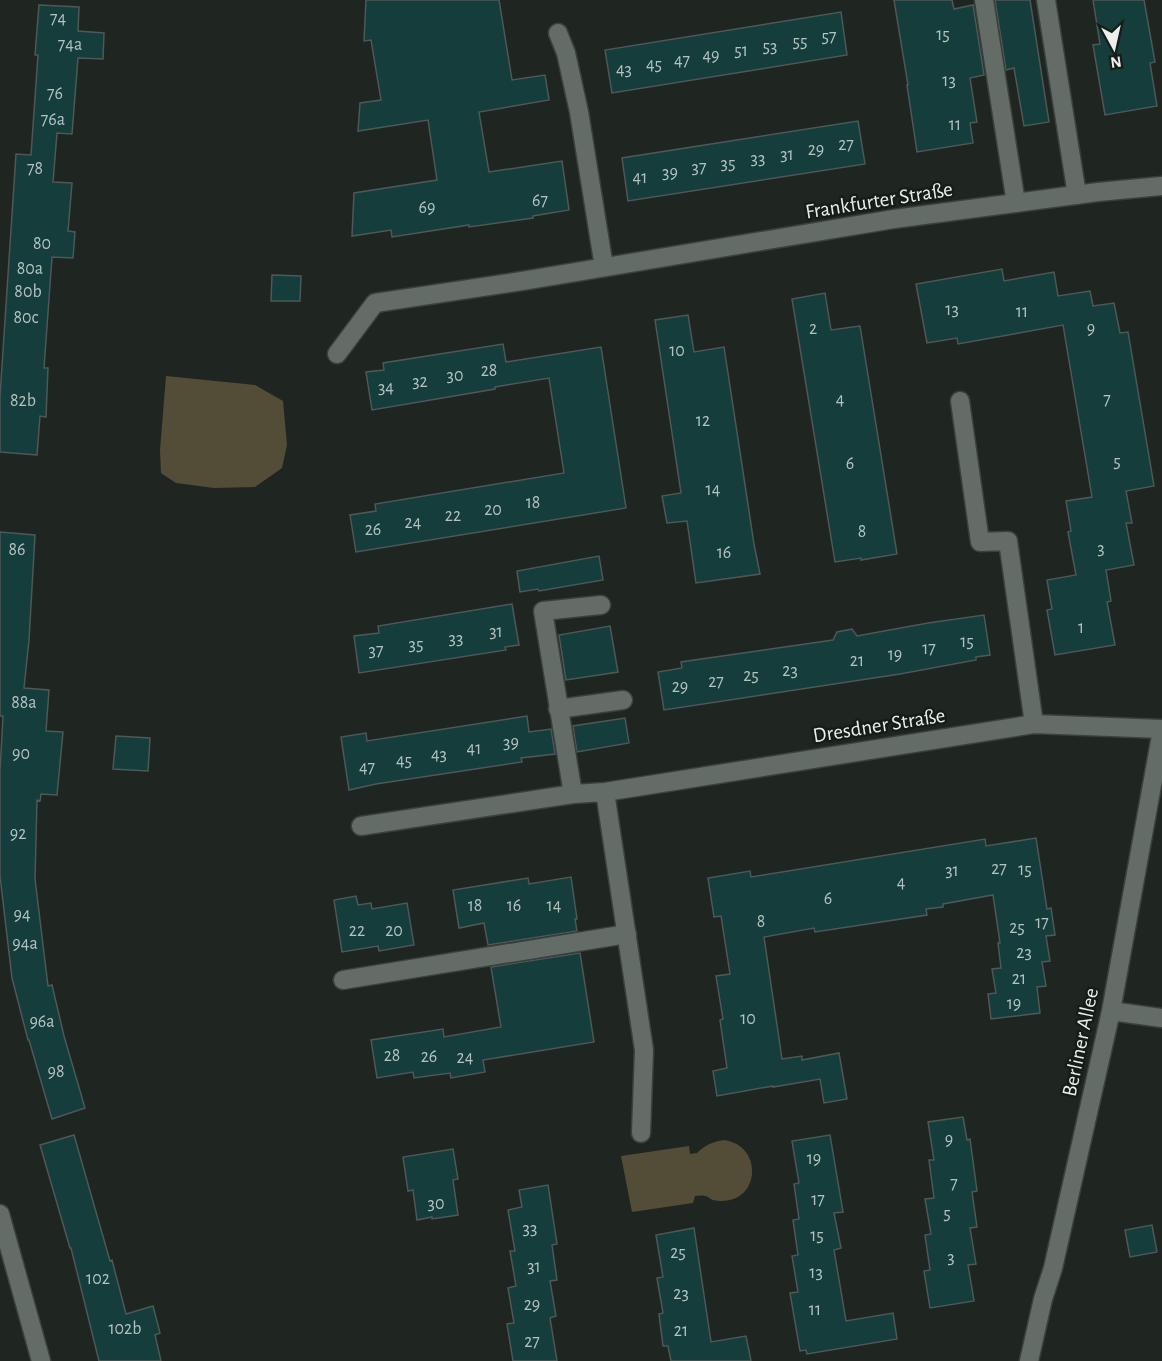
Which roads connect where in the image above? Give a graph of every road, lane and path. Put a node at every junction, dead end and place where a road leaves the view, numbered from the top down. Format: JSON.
{"nodes":[{"id":1,"x":984,"y":0,"type":"edge"},
{"id":2,"x":1046,"y":0,"type":"edge"},
{"id":3,"x":558,"y":33,"type":"dead end"},
{"id":4,"x":1162,"y":186,"type":"edge"},
{"id":5,"x":1077,"y":195,"type":"junction"},
{"id":6,"x":1016,"y":203,"type":"junction"},
{"id":7,"x":604,"y":267,"type":"junction"},
{"id":8,"x":337,"y":354,"type":"dead end"},
{"id":9,"x":960,"y":401,"type":"dead end"},
{"id":10,"x":601,"y":605,"type":"dead end"},
{"id":11,"x":623,"y":700,"type":"dead end"},
{"id":12,"x":558,"y":709,"type":"junction"},
{"id":13,"x":1034,"y":724,"type":"junction"},
{"id":14,"x":1162,"y":730,"type":"edge"},
{"id":15,"x":605,"y":792,"type":"junction"},
{"id":16,"x":573,"y":794,"type":"junction"},
{"id":17,"x":361,"y":826,"type":"dead end"},
{"id":18,"x":627,"y":934,"type":"junction"},
{"id":19,"x":343,"y":980,"type":"dead end"},
{"id":20,"x":1111,"y":1011,"type":"junction"},
{"id":21,"x":1162,"y":1018,"type":"edge"},
{"id":22,"x":641,"y":1133,"type":"dead end"},
{"id":23,"x":0,"y":1214,"type":"edge"},
{"id":24,"x":41,"y":1361,"type":"edge"},
{"id":25,"x":1029,"y":1361,"type":"edge"}],
"edges":[{"from":1,"to":6,"type":"street"},
{"from":2,"to":5,"type":"street"},
{"from":3,"to":7,"type":"street"},
{"from":4,"to":5,"type":"street","name":"Frankfurter Straße"},
{"from":5,"to":6,"type":"street","name":"Frankfurter Straße"},
{"from":6,"to":7,"type":"street","name":"Frankfurter Straße"},
{"from":7,"to":8,"type":"street","name":"Frankfurter Straße"},
{"from":9,"to":13,"type":"street"},
{"from":10,"to":12,"type":"street"},
{"from":11,"to":12,"type":"street"},
{"from":12,"to":16,"type":"street"},
{"from":13,"to":14,"type":"street","name":"Dresdner Straße"},
{"from":13,"to":15,"type":"street","name":"Dresdner Straße"},
{"from":14,"to":20,"type":"street","name":"Berliner Allee"},
{"from":15,"to":16,"type":"street","name":"Dresdner Straße"},
{"from":15,"to":18,"type":"street"},
{"from":16,"to":17,"type":"street","name":"Dresdner Straße"},
{"from":18,"to":19,"type":"street"},
{"from":18,"to":22,"type":"street"},
{"from":20,"to":21,"type":"street"},
{"from":20,"to":25,"type":"street","name":"Berliner Allee"},
{"from":23,"to":24,"type":"street"}]}
